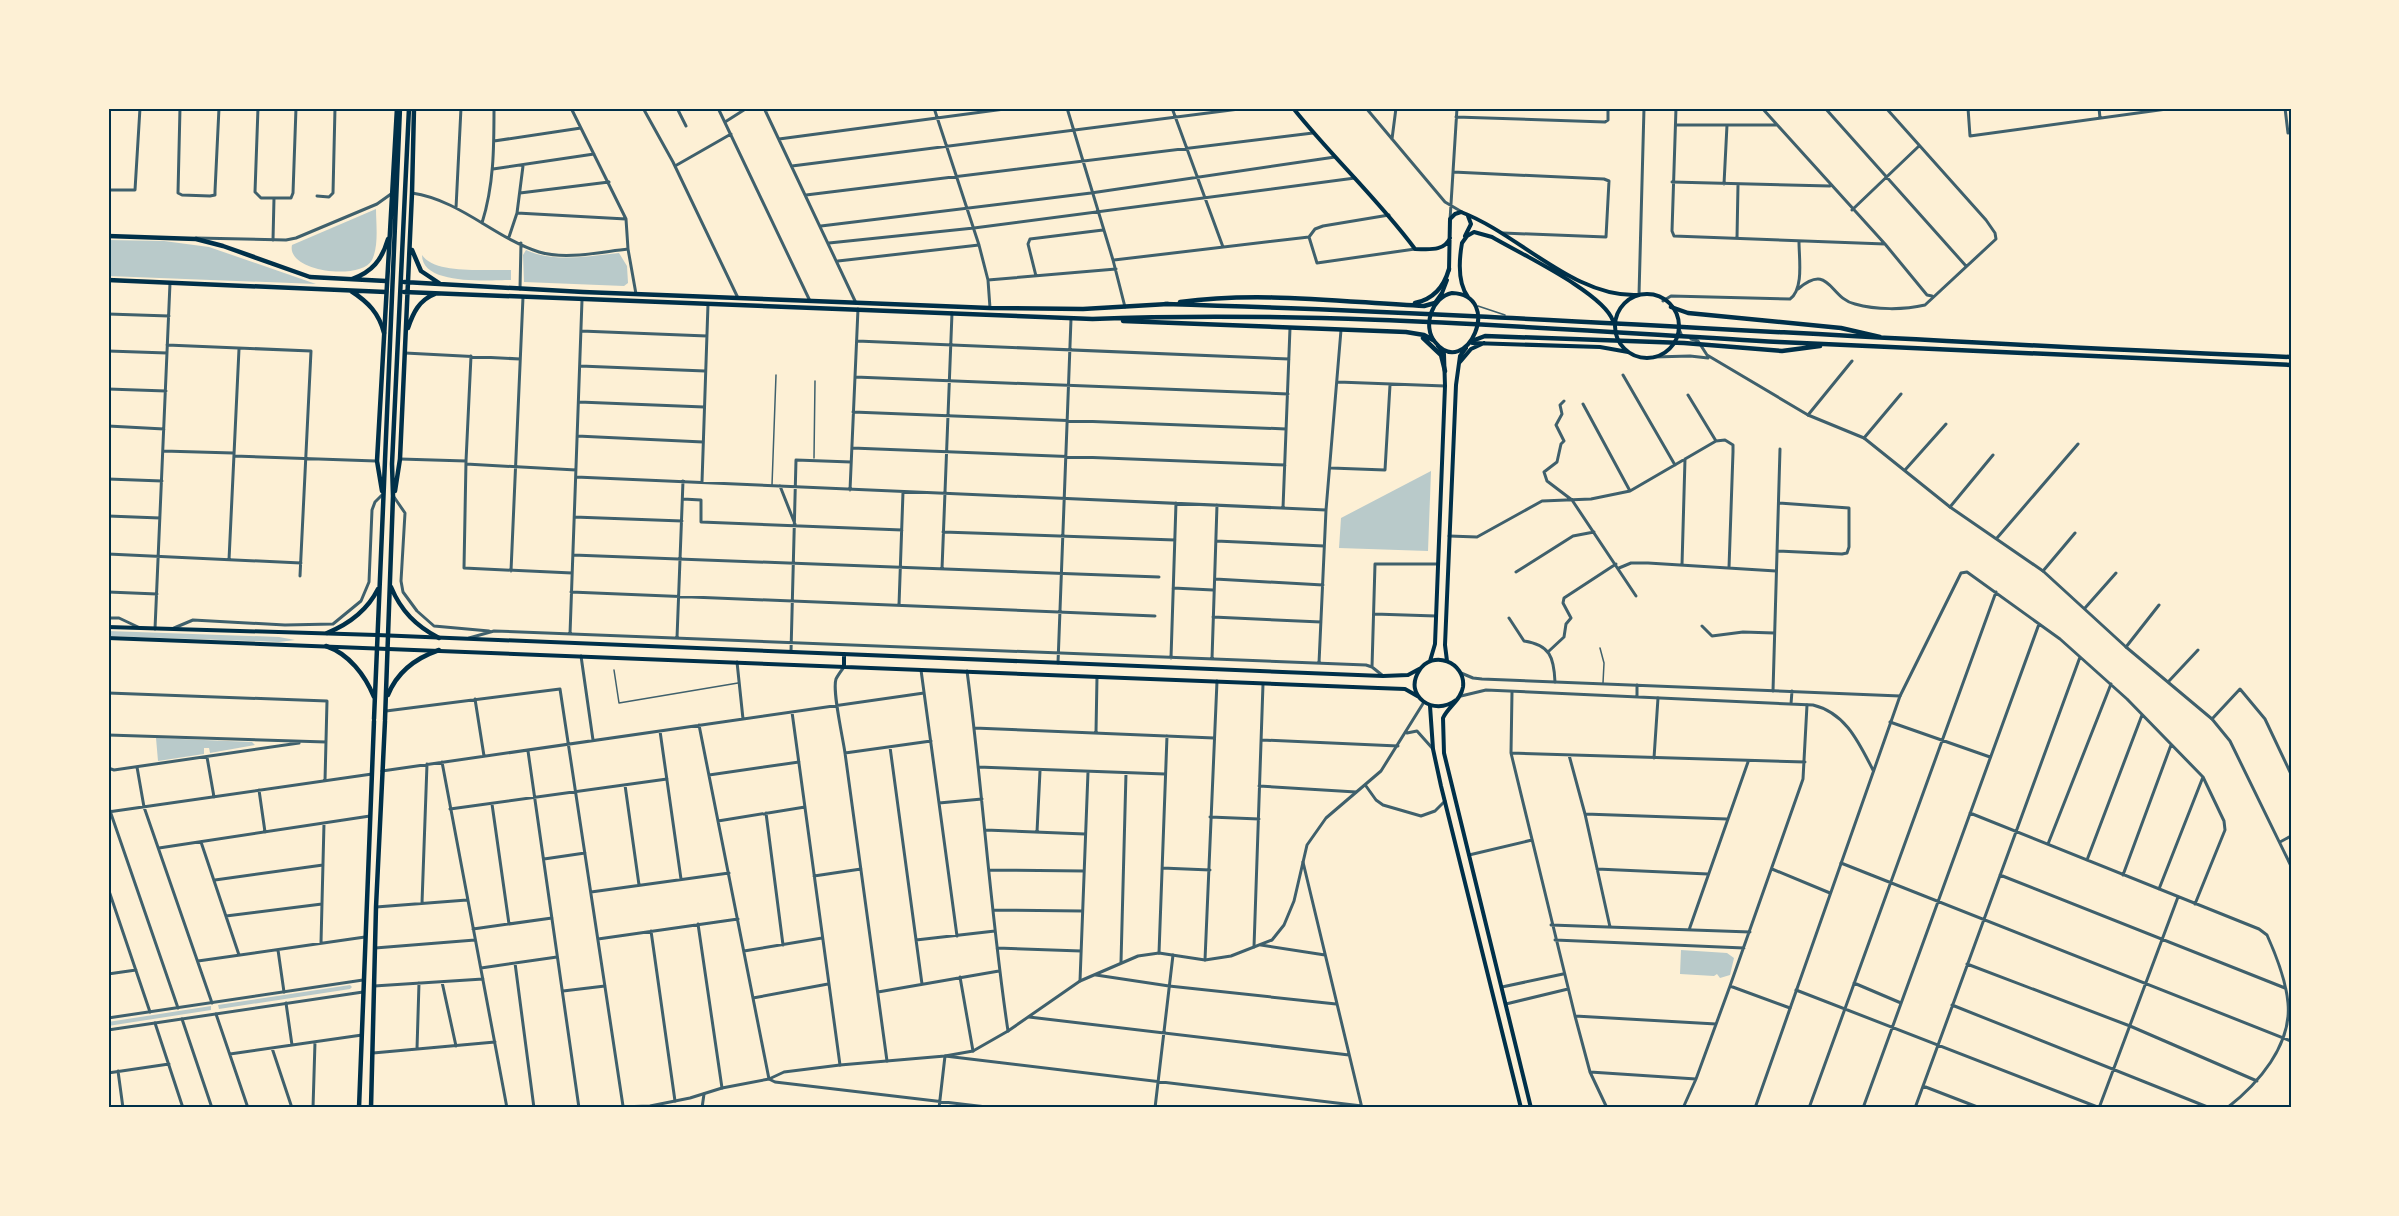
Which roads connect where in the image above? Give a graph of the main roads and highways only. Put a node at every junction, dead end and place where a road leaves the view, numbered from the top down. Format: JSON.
{"nodes":[{"id":1,"x":399,"y":108,"type":"edge"},
{"id":2,"x":411,"y":108,"type":"edge"},
{"id":3,"x":1293,"y":108,"type":"edge"},
{"id":4,"x":1466,"y":214,"type":"junction"},
{"id":5,"x":1451,"y":235,"type":"junction"},
{"id":6,"x":108,"y":236,"type":"edge"},
{"id":7,"x":388,"y":239,"type":"junction"},
{"id":8,"x":410,"y":240,"type":"junction"},
{"id":9,"x":1462,"y":243,"type":"junction"},
{"id":10,"x":1436,"y":249,"type":"junction"},
{"id":11,"x":1450,"y":262,"type":"junction"},
{"id":12,"x":1449,"y":269,"type":"junction"},
{"id":13,"x":109,"y":280,"type":"edge"},
{"id":14,"x":349,"y":280,"type":"junction"},
{"id":15,"x":388,"y":282,"type":"junction"},
{"id":16,"x":406,"y":282,"type":"junction"},
{"id":17,"x":441,"y":284,"type":"junction"},
{"id":18,"x":348,"y":289,"type":"junction"},
{"id":19,"x":388,"y":292,"type":"junction"},
{"id":20,"x":406,"y":292,"type":"junction"},
{"id":21,"x":442,"y":293,"type":"junction"},
{"id":22,"x":1638,"y":295,"type":"junction"},
{"id":23,"x":1472,"y":302,"type":"junction"},
{"id":24,"x":1435,"y":303,"type":"junction"},
{"id":25,"x":1165,"y":304,"type":"junction"},
{"id":26,"x":1400,"y":304,"type":"junction"},
{"id":27,"x":1671,"y":307,"type":"junction"},
{"id":28,"x":1092,"y":319,"type":"junction"},
{"id":29,"x":388,"y":323,"type":"dead end"},
{"id":30,"x":402,"y":323,"type":"dead end"},
{"id":31,"x":1614,"y":326,"type":"junction"},
{"id":32,"x":384,"y":332,"type":"junction"},
{"id":33,"x":1406,"y":332,"type":"junction"},
{"id":34,"x":406,"y":333,"type":"junction"},
{"id":35,"x":1433,"y":340,"type":"junction"},
{"id":36,"x":1900,"y":340,"type":"junction"},
{"id":37,"x":1489,"y":342,"type":"junction"},
{"id":38,"x":1469,"y":345,"type":"junction"},
{"id":39,"x":1841,"y":345,"type":"junction"},
{"id":40,"x":1438,"y":346,"type":"junction"},
{"id":41,"x":1634,"y":354,"type":"junction"},
{"id":42,"x":2291,"y":357,"type":"edge"},
{"id":43,"x":2291,"y":365,"type":"edge"},
{"id":44,"x":1445,"y":371,"type":"junction"},
{"id":45,"x":1457,"y":372,"type":"junction"},
{"id":46,"x":383,"y":494,"type":"junction"},
{"id":47,"x":393,"y":496,"type":"junction"},
{"id":48,"x":379,"y":586,"type":"junction"},
{"id":49,"x":390,"y":586,"type":"junction"},
{"id":50,"x":108,"y":627,"type":"edge"},
{"id":51,"x":327,"y":633,"type":"junction"},
{"id":52,"x":377,"y":635,"type":"junction"},
{"id":53,"x":388,"y":636,"type":"junction"},
{"id":54,"x":108,"y":638,"type":"edge"},
{"id":55,"x":439,"y":638,"type":"junction"},
{"id":56,"x":326,"y":646,"type":"junction"},
{"id":57,"x":377,"y":647,"type":"junction"},
{"id":58,"x":388,"y":648,"type":"junction"},
{"id":59,"x":439,"y":650,"type":"junction"},
{"id":60,"x":844,"y":654,"type":"junction"},
{"id":61,"x":1430,"y":661,"type":"junction"},
{"id":62,"x":1447,"y":661,"type":"junction"},
{"id":63,"x":844,"y":666,"type":"junction"},
{"id":64,"x":1421,"y":668,"type":"junction"},
{"id":65,"x":1419,"y":697,"type":"junction"},
{"id":66,"x":1458,"y":699,"type":"junction"},
{"id":67,"x":375,"y":700,"type":"junction"},
{"id":68,"x":386,"y":700,"type":"junction"},
{"id":69,"x":1430,"y":706,"type":"junction"},
{"id":70,"x":358,"y":1108,"type":"edge"},
{"id":71,"x":371,"y":1108,"type":"edge"},
{"id":72,"x":1521,"y":1108,"type":"edge"},
{"id":73,"x":1531,"y":1108,"type":"edge"}],
"edges":[{"from":1,"to":7,"type":"main road"},
{"from":1,"to":46,"type":"main road"},
{"from":2,"to":8,"type":"main road"},
{"from":2,"to":47,"type":"main road"},
{"from":3,"to":10,"type":"main road"},
{"from":4,"to":5,"type":"main road"},
{"from":4,"to":9,"type":"main road"},
{"from":4,"to":22,"type":"main road"},
{"from":5,"to":10,"type":"main road"},
{"from":5,"to":11,"type":"main road"},
{"from":6,"to":14,"type":"main road"},
{"from":7,"to":14,"type":"main road"},
{"from":7,"to":15,"type":"main road"},
{"from":8,"to":16,"type":"main road"},
{"from":8,"to":17,"type":"main road"},
{"from":9,"to":23,"type":"main road"},
{"from":9,"to":31,"type":"main road"},
{"from":10,"to":11,"type":"main road"},
{"from":11,"to":12,"type":"main road"},
{"from":12,"to":24,"type":"main road"},
{"from":12,"to":26,"type":"main road"},
{"from":13,"to":18,"type":"main road"},
{"from":14,"to":15,"type":"main road"},
{"from":15,"to":19,"type":"main road"},
{"from":16,"to":17,"type":"main road"},
{"from":16,"to":20,"type":"main road"},
{"from":17,"to":25,"type":"main road"},
{"from":18,"to":19,"type":"main road"},
{"from":18,"to":32,"type":"main road"},
{"from":19,"to":32,"type":"main road"},
{"from":20,"to":21,"type":"main road"},
{"from":20,"to":34,"type":"main road"},
{"from":21,"to":28,"type":"main road"},
{"from":21,"to":34,"type":"main road"},
{"from":22,"to":27,"type":"main road"},
{"from":22,"to":31,"type":"main road"},
{"from":23,"to":24,"type":"main road"},
{"from":23,"to":38,"type":"main road"},
{"from":24,"to":26,"type":"main road"},
{"from":24,"to":35,"type":"main road"},
{"from":25,"to":26,"type":"main road"},
{"from":25,"to":36,"type":"main road"},
{"from":27,"to":36,"type":"main road"},
{"from":27,"to":41,"type":"main road"},
{"from":28,"to":33,"type":"main road"},
{"from":28,"to":39,"type":"main road"},
{"from":29,"to":32,"type":"main road"},
{"from":30,"to":34,"type":"main road"},
{"from":31,"to":41,"type":"main road"},
{"from":32,"to":46,"type":"main road"},
{"from":33,"to":35,"type":"main road"},
{"from":33,"to":44,"type":"main road"},
{"from":34,"to":47,"type":"main road"},
{"from":35,"to":40,"type":"main road"},
{"from":36,"to":42,"type":"main road"},
{"from":37,"to":38,"type":"main road"},
{"from":37,"to":41,"type":"main road"},
{"from":37,"to":45,"type":"main road"},
{"from":38,"to":39,"type":"main road"},
{"from":38,"to":40,"type":"main road"},
{"from":38,"to":45,"type":"main road"},
{"from":39,"to":43,"type":"main road"},
{"from":40,"to":44,"type":"main road"},
{"from":44,"to":61,"type":"main road"},
{"from":45,"to":62,"type":"main road"},
{"from":46,"to":48,"type":"main road"},
{"from":47,"to":49,"type":"main road"},
{"from":48,"to":51,"type":"main road"},
{"from":48,"to":52,"type":"main road"},
{"from":49,"to":53,"type":"main road"},
{"from":49,"to":55,"type":"main road"},
{"from":50,"to":51,"type":"main road"},
{"from":51,"to":52,"type":"main road"},
{"from":52,"to":53,"type":"main road"},
{"from":52,"to":57,"type":"main road"},
{"from":53,"to":55,"type":"main road"},
{"from":53,"to":58,"type":"main road"},
{"from":54,"to":56,"type":"main road"},
{"from":55,"to":60,"type":"main road"},
{"from":56,"to":57,"type":"main road"},
{"from":56,"to":67,"type":"main road"},
{"from":57,"to":58,"type":"main road"},
{"from":57,"to":67,"type":"main road"},
{"from":58,"to":59,"type":"main road"},
{"from":58,"to":68,"type":"main road"},
{"from":59,"to":63,"type":"main road"},
{"from":59,"to":68,"type":"main road"},
{"from":60,"to":63,"type":"main road"},
{"from":60,"to":64,"type":"main road"},
{"from":61,"to":62,"type":"main road"},
{"from":61,"to":64,"type":"main road"},
{"from":62,"to":66,"type":"main road"},
{"from":63,"to":65,"type":"main road"},
{"from":64,"to":65,"type":"main road"},
{"from":65,"to":69,"type":"main road"},
{"from":66,"to":69,"type":"main road"},
{"from":66,"to":73,"type":"main road"},
{"from":67,"to":70,"type":"main road"},
{"from":68,"to":71,"type":"main road"},
{"from":69,"to":72,"type":"main road"}]}
